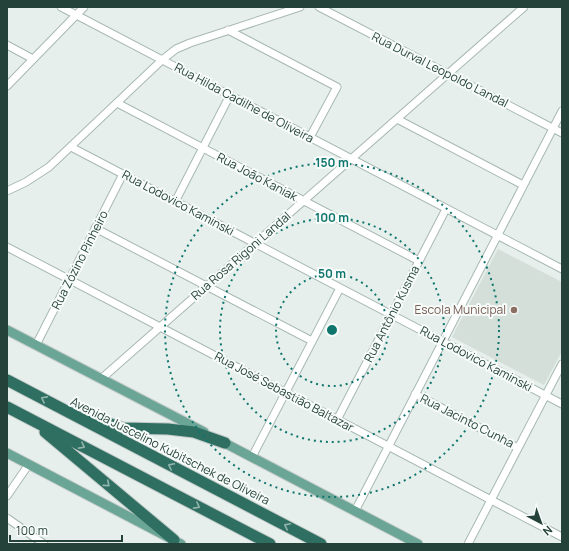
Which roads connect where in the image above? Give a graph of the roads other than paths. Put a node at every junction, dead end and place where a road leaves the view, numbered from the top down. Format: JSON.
{"nodes":[{"id":1,"x":62,"y":7,"type":"edge"},
{"id":2,"x":84,"y":7,"type":"edge"},
{"id":3,"x":300,"y":7,"type":"edge"},
{"id":4,"x":319,"y":7,"type":"edge"},
{"id":5,"x":524,"y":7,"type":"edge"},
{"id":6,"x":76,"y":14,"type":"junction"},
{"id":7,"x":228,"y":30,"type":"junction"},
{"id":8,"x":7,"y":45,"type":"edge"},
{"id":9,"x":33,"y":58,"type":"junction"},
{"id":10,"x":162,"y":60,"type":"junction"},
{"id":11,"x":448,"y":74,"type":"junction"},
{"id":12,"x":7,"y":86,"type":"edge"},
{"id":13,"x":230,"y":95,"type":"junction"},
{"id":14,"x":117,"y":103,"type":"junction"},
{"id":15,"x":562,"y":111,"type":"edge"},
{"id":16,"x":397,"y":119,"type":"junction"},
{"id":17,"x":553,"y":128,"type":"junction"},
{"id":18,"x":562,"y":133,"type":"edge"},
{"id":19,"x":310,"y":137,"type":"junction"},
{"id":20,"x":71,"y":147,"type":"junction"},
{"id":21,"x":202,"y":148,"type":"junction"},
{"id":22,"x":351,"y":159,"type":"junction"},
{"id":23,"x":123,"y":174,"type":"junction"},
{"id":24,"x":523,"y":185,"type":"junction"},
{"id":25,"x":7,"y":191,"type":"edge"},
{"id":26,"x":303,"y":201,"type":"junction"},
{"id":27,"x":175,"y":202,"type":"junction"},
{"id":28,"x":446,"y":208,"type":"junction"},
{"id":29,"x":95,"y":228,"type":"junction"},
{"id":30,"x":497,"y":235,"type":"junction"},
{"id":31,"x":255,"y":243,"type":"junction"},
{"id":32,"x":7,"y":247,"type":"edge"},
{"id":33,"x":419,"y":261,"type":"junction"},
{"id":34,"x":562,"y":269,"type":"edge"},
{"id":35,"x":70,"y":280,"type":"junction"},
{"id":36,"x":206,"y":286,"type":"junction"},
{"id":37,"x":340,"y":288,"type":"junction"},
{"id":38,"x":392,"y":315,"type":"junction"},
{"id":39,"x":160,"y":327,"type":"junction"},
{"id":40,"x":7,"y":330,"type":"edge"},
{"id":41,"x":312,"y":341,"type":"junction"},
{"id":42,"x":442,"y":341,"type":"junction"},
{"id":43,"x":36,"y":345,"type":"junction"},
{"id":44,"x":562,"y":364,"type":"edge"},
{"id":45,"x":101,"y":379,"type":"junction"},
{"id":46,"x":7,"y":380,"type":"edge"},
{"id":47,"x":285,"y":392,"type":"junction"},
{"id":48,"x":415,"y":394,"type":"junction"},
{"id":49,"x":546,"y":395,"type":"junction"},
{"id":50,"x":562,"y":404,"type":"edge"},
{"id":51,"x":7,"y":407,"type":"edge"},
{"id":52,"x":58,"y":407,"type":"junction"},
{"id":53,"x":23,"y":415,"type":"junction"},
{"id":54,"x":337,"y":420,"type":"junction"},
{"id":55,"x":225,"y":443,"type":"junction"},
{"id":56,"x":388,"y":446,"type":"junction"},
{"id":57,"x":518,"y":448,"type":"junction"},
{"id":58,"x":7,"y":453,"type":"edge"},
{"id":59,"x":252,"y":457,"type":"junction"},
{"id":60,"x":29,"y":464,"type":"junction"},
{"id":61,"x":7,"y":496,"type":"edge"},
{"id":62,"x":491,"y":500,"type":"junction"},
{"id":63,"x":355,"y":511,"type":"junction"},
{"id":64,"x":7,"y":518,"type":"edge"},
{"id":65,"x":562,"y":537,"type":"edge"},
{"id":66,"x":178,"y":542,"type":"edge"},
{"id":67,"x":44,"y":544,"type":"edge"},
{"id":68,"x":270,"y":544,"type":"edge"},
{"id":69,"x":321,"y":544,"type":"edge"},
{"id":70,"x":418,"y":544,"type":"edge"},
{"id":71,"x":468,"y":544,"type":"edge"}],
"edges":[{"from":1,"to":6,"type":"street","name":"Rua Hilda Cadilhe de Oliveira"},
{"from":2,"to":6,"type":"street"},
{"from":3,"to":7,"type":"street"},
{"from":4,"to":11,"type":"street","name":"Rua Durval Leopoldo Landal"},
{"from":5,"to":11,"type":"street","name":"Rua Rosa Rigoni Landal"},
{"from":6,"to":9,"type":"street"},
{"from":6,"to":10,"type":"street","name":"Rua Hilda Cadilhe de Oliveira"},
{"from":7,"to":10,"type":"street"},
{"from":7,"to":19,"type":"street"},
{"from":8,"to":9,"type":"street"},
{"from":9,"to":12,"type":"street"},
{"from":10,"to":13,"type":"street","name":"Rua Hilda Cadilhe de Oliveira"},
{"from":10,"to":14,"type":"street"},
{"from":11,"to":16,"type":"street","name":"Rua Rosa Rigoni Landal"},
{"from":11,"to":17,"type":"street","name":"Rua Durval Leopoldo Landal"},
{"from":13,"to":19,"type":"street","name":"Rua Hilda Cadilhe de Oliveira"},
{"from":13,"to":21,"type":"street"},
{"from":14,"to":20,"type":"street"},
{"from":14,"to":21,"type":"street","name":"Rua João Kaniak"},
{"from":15,"to":17,"type":"street"},
{"from":16,"to":22,"type":"street","name":"Rua Rosa Rigoni Landal"},
{"from":16,"to":24,"type":"street"},
{"from":17,"to":18,"type":"street","name":"Rua Durval Leopoldo Landal"},
{"from":17,"to":24,"type":"street"},
{"from":19,"to":22,"type":"street","name":"Rua Hilda Cadilhe de Oliveira"},
{"from":20,"to":23,"type":"street","name":"Rua Lodovico Kaminski"},
{"from":20,"to":25,"type":"street"},
{"from":21,"to":26,"type":"street","name":"Rua João Kaniak"},
{"from":21,"to":27,"type":"street"},
{"from":22,"to":26,"type":"street","name":"Rua Rosa Rigoni Landal"},
{"from":22,"to":28,"type":"street","name":"Rua Hilda Cadilhe de Oliveira"},
{"from":23,"to":27,"type":"street","name":"Rua Lodovico Kaminski"},
{"from":23,"to":29,"type":"street","name":"Rua Zózino Pinheiro"},
{"from":24,"to":30,"type":"street"},
{"from":26,"to":31,"type":"street","name":"Rua Rosa Rigoni Landal"},
{"from":26,"to":33,"type":"street","name":"Rua João Kaniak"},
{"from":27,"to":31,"type":"street","name":"Rua Lodovico Kaminski"},
{"from":28,"to":30,"type":"street","name":"Rua Hilda Cadilhe de Oliveira"},
{"from":28,"to":33,"type":"street","name":"Rua Antônio Kusma"},
{"from":29,"to":35,"type":"street","name":"Rua Zózino Pinheiro"},
{"from":29,"to":36,"type":"street"},
{"from":30,"to":34,"type":"street","name":"Rua Hilda Cadilhe de Oliveira"},
{"from":30,"to":42,"type":"street"},
{"from":31,"to":36,"type":"street","name":"Rua Rosa Rigoni Landal"},
{"from":31,"to":37,"type":"street","name":"Rua Lodovico Kaminski"},
{"from":32,"to":35,"type":"street","name":"Rua José Sebastião Baltazar"},
{"from":33,"to":38,"type":"street","name":"Rua Antônio Kusma"},
{"from":35,"to":39,"type":"street","name":"Rua José Sebastião Baltazar"},
{"from":35,"to":43,"type":"street","name":"Rua Zózino Pinheiro"},
{"from":36,"to":39,"type":"street","name":"Rua Rosa Rigoni Landal"},
{"from":36,"to":41,"type":"street"},
{"from":37,"to":38,"type":"street","name":"Rua Lodovico Kaminski"},
{"from":37,"to":41,"type":"street"},
{"from":38,"to":42,"type":"street","name":"Rua Lodovico Kaminski"},
{"from":38,"to":54,"type":"street","name":"Rua Antônio Kusma"},
{"from":39,"to":45,"type":"street","name":"Rua Rosa Rigoni Landal"},
{"from":39,"to":47,"type":"street","name":"Rua José Sebastião Baltazar"},
{"from":40,"to":43,"type":"main road"},
{"from":41,"to":47,"type":"street"},
{"from":42,"to":48,"type":"street"},
{"from":42,"to":49,"type":"street","name":"Rua Lodovico Kaminski"},
{"from":43,"to":45,"type":"main road"},
{"from":44,"to":49,"type":"street"},
{"from":45,"to":55,"type":"main road"},
{"from":52,"to":46,"type":"highway","name":"Avenida Juscelino Kubitschek de Oliveira","one_way":true},
{"from":47,"to":54,"type":"street","name":"Rua José Sebastião Baltazar"},
{"from":47,"to":59,"type":"street"},
{"from":48,"to":56,"type":"street"},
{"from":48,"to":57,"type":"street","name":"Rua Jacinto Cunha"},
{"from":49,"to":50,"type":"street","name":"Rua Lodovico Kaminski"},
{"from":49,"to":57,"type":"street"},
{"from":51,"to":53,"type":"highway"},
{"from":52,"to":55,"type":"highway"},
{"from":69,"to":52,"type":"highway","name":"Avenida Juscelino Kubitschek de Oliveira","one_way":true},
{"from":53,"to":66,"type":"highway","one_way":true},
{"from":53,"to":68,"type":"highway","one_way":true},
{"from":54,"to":56,"type":"street","name":"Rua José Sebastião Baltazar"},
{"from":55,"to":59,"type":"main road"},
{"from":56,"to":62,"type":"street","name":"Rua José Sebastião Baltazar"},
{"from":56,"to":63,"type":"street"},
{"from":57,"to":62,"type":"street"},
{"from":58,"to":60,"type":"main road"},
{"from":59,"to":63,"type":"main road"},
{"from":60,"to":61,"type":"street"},
{"from":60,"to":66,"type":"main road"},
{"from":62,"to":65,"type":"street","name":"Rua José Sebastião Baltazar"},
{"from":62,"to":71,"type":"street"},
{"from":63,"to":70,"type":"main road"},
{"from":64,"to":67,"type":"street"}]}
